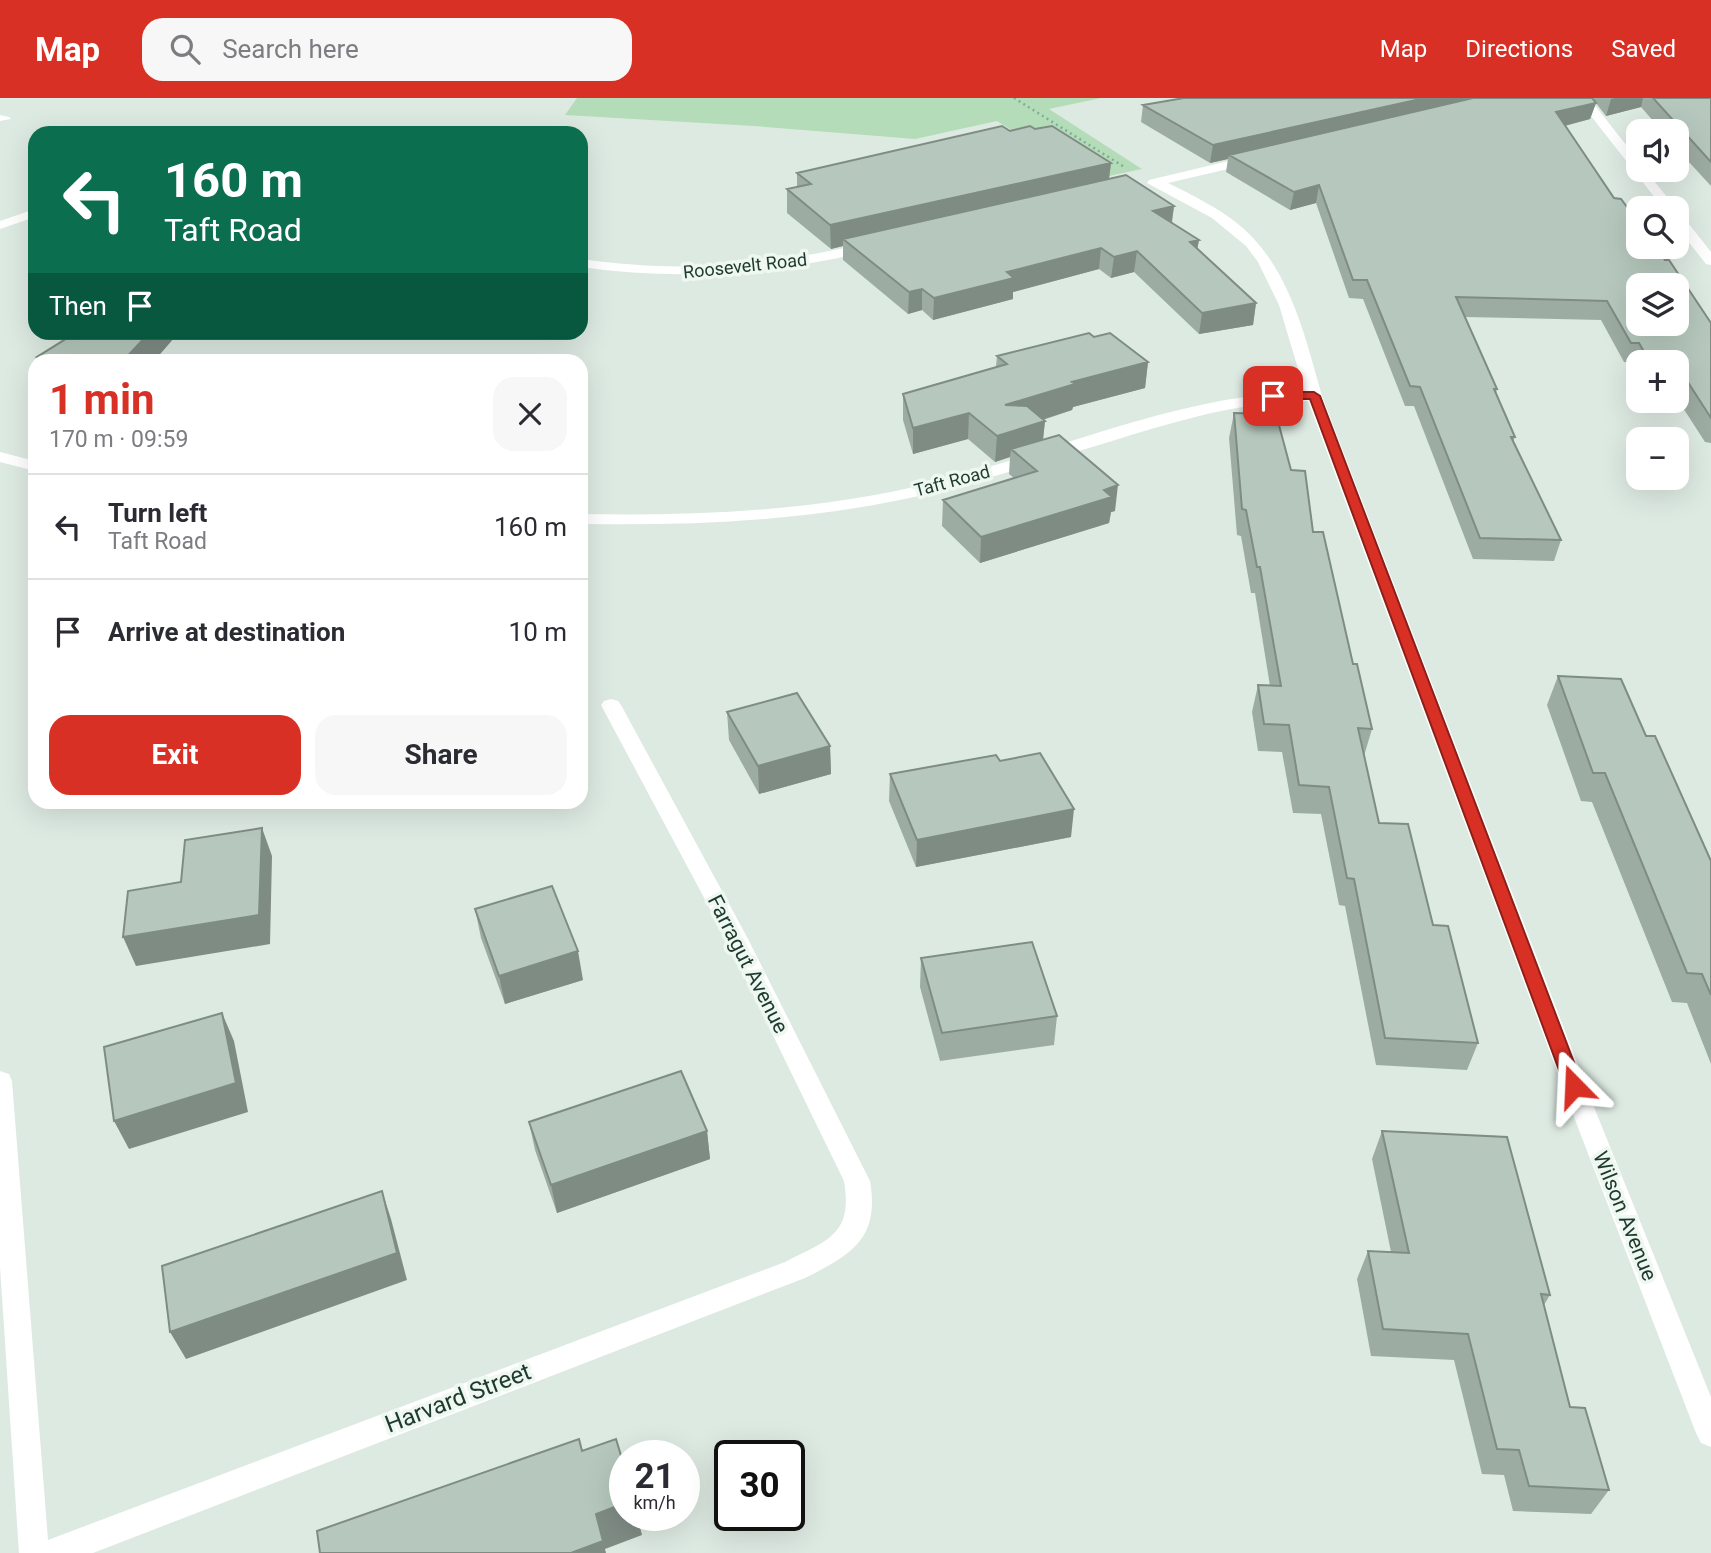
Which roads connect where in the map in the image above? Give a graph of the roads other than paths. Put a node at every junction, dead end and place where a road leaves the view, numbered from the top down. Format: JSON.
{"nodes":[{"id":1,"x":1583,"y":98,"type":"edge"},
{"id":2,"x":1626,"y":153,"type":"edge"},
{"id":3,"x":1265,"y":156,"type":"edge"},
{"id":4,"x":1649,"y":182,"type":"edge"},
{"id":5,"x":1660,"y":196,"type":"edge"},
{"id":6,"x":28,"y":215,"type":"edge"},
{"id":7,"x":0,"y":225,"type":"edge"},
{"id":8,"x":1689,"y":233,"type":"edge"},
{"id":9,"x":886,"y":243,"type":"edge"},
{"id":10,"x":1711,"y":261,"type":"edge"},
{"id":11,"x":588,"y":264,"type":"edge"},
{"id":12,"x":1314,"y":396,"type":"junction"},
{"id":13,"x":0,"y":457,"type":"edge"},
{"id":14,"x":28,"y":464,"type":"edge"},
{"id":15,"x":588,"y":519,"type":"edge"},
{"id":16,"x":611,"y":705,"type":"dead end"},
{"id":17,"x":0,"y":1081,"type":"edge"},
{"id":18,"x":855,"y":1229,"type":"joint"},
{"id":19,"x":1711,"y":1433,"type":"edge"},
{"id":20,"x":34,"y":1553,"type":"edge"},
{"id":21,"x":53,"y":1553,"type":"edge"}],
"edges":[{"from":1,"to":2,"type":"street"},
{"from":3,"to":12,"type":"street","name":"Wilson Avenue"},
{"from":4,"to":5,"type":"street"},
{"from":6,"to":7,"type":"street"},
{"from":8,"to":10,"type":"street"},
{"from":9,"to":11,"type":"street","name":"Roosevelt Road"},
{"from":12,"to":15,"type":"street","name":"Taft Road"},
{"from":12,"to":19,"type":"street","name":"Wilson Avenue"},
{"from":13,"to":14,"type":"street"},
{"from":16,"to":18,"type":"street","name":"Farragut Avenue"},
{"from":17,"to":20,"type":"street"},
{"from":18,"to":21,"type":"street","name":"Harvard Street"}]}
